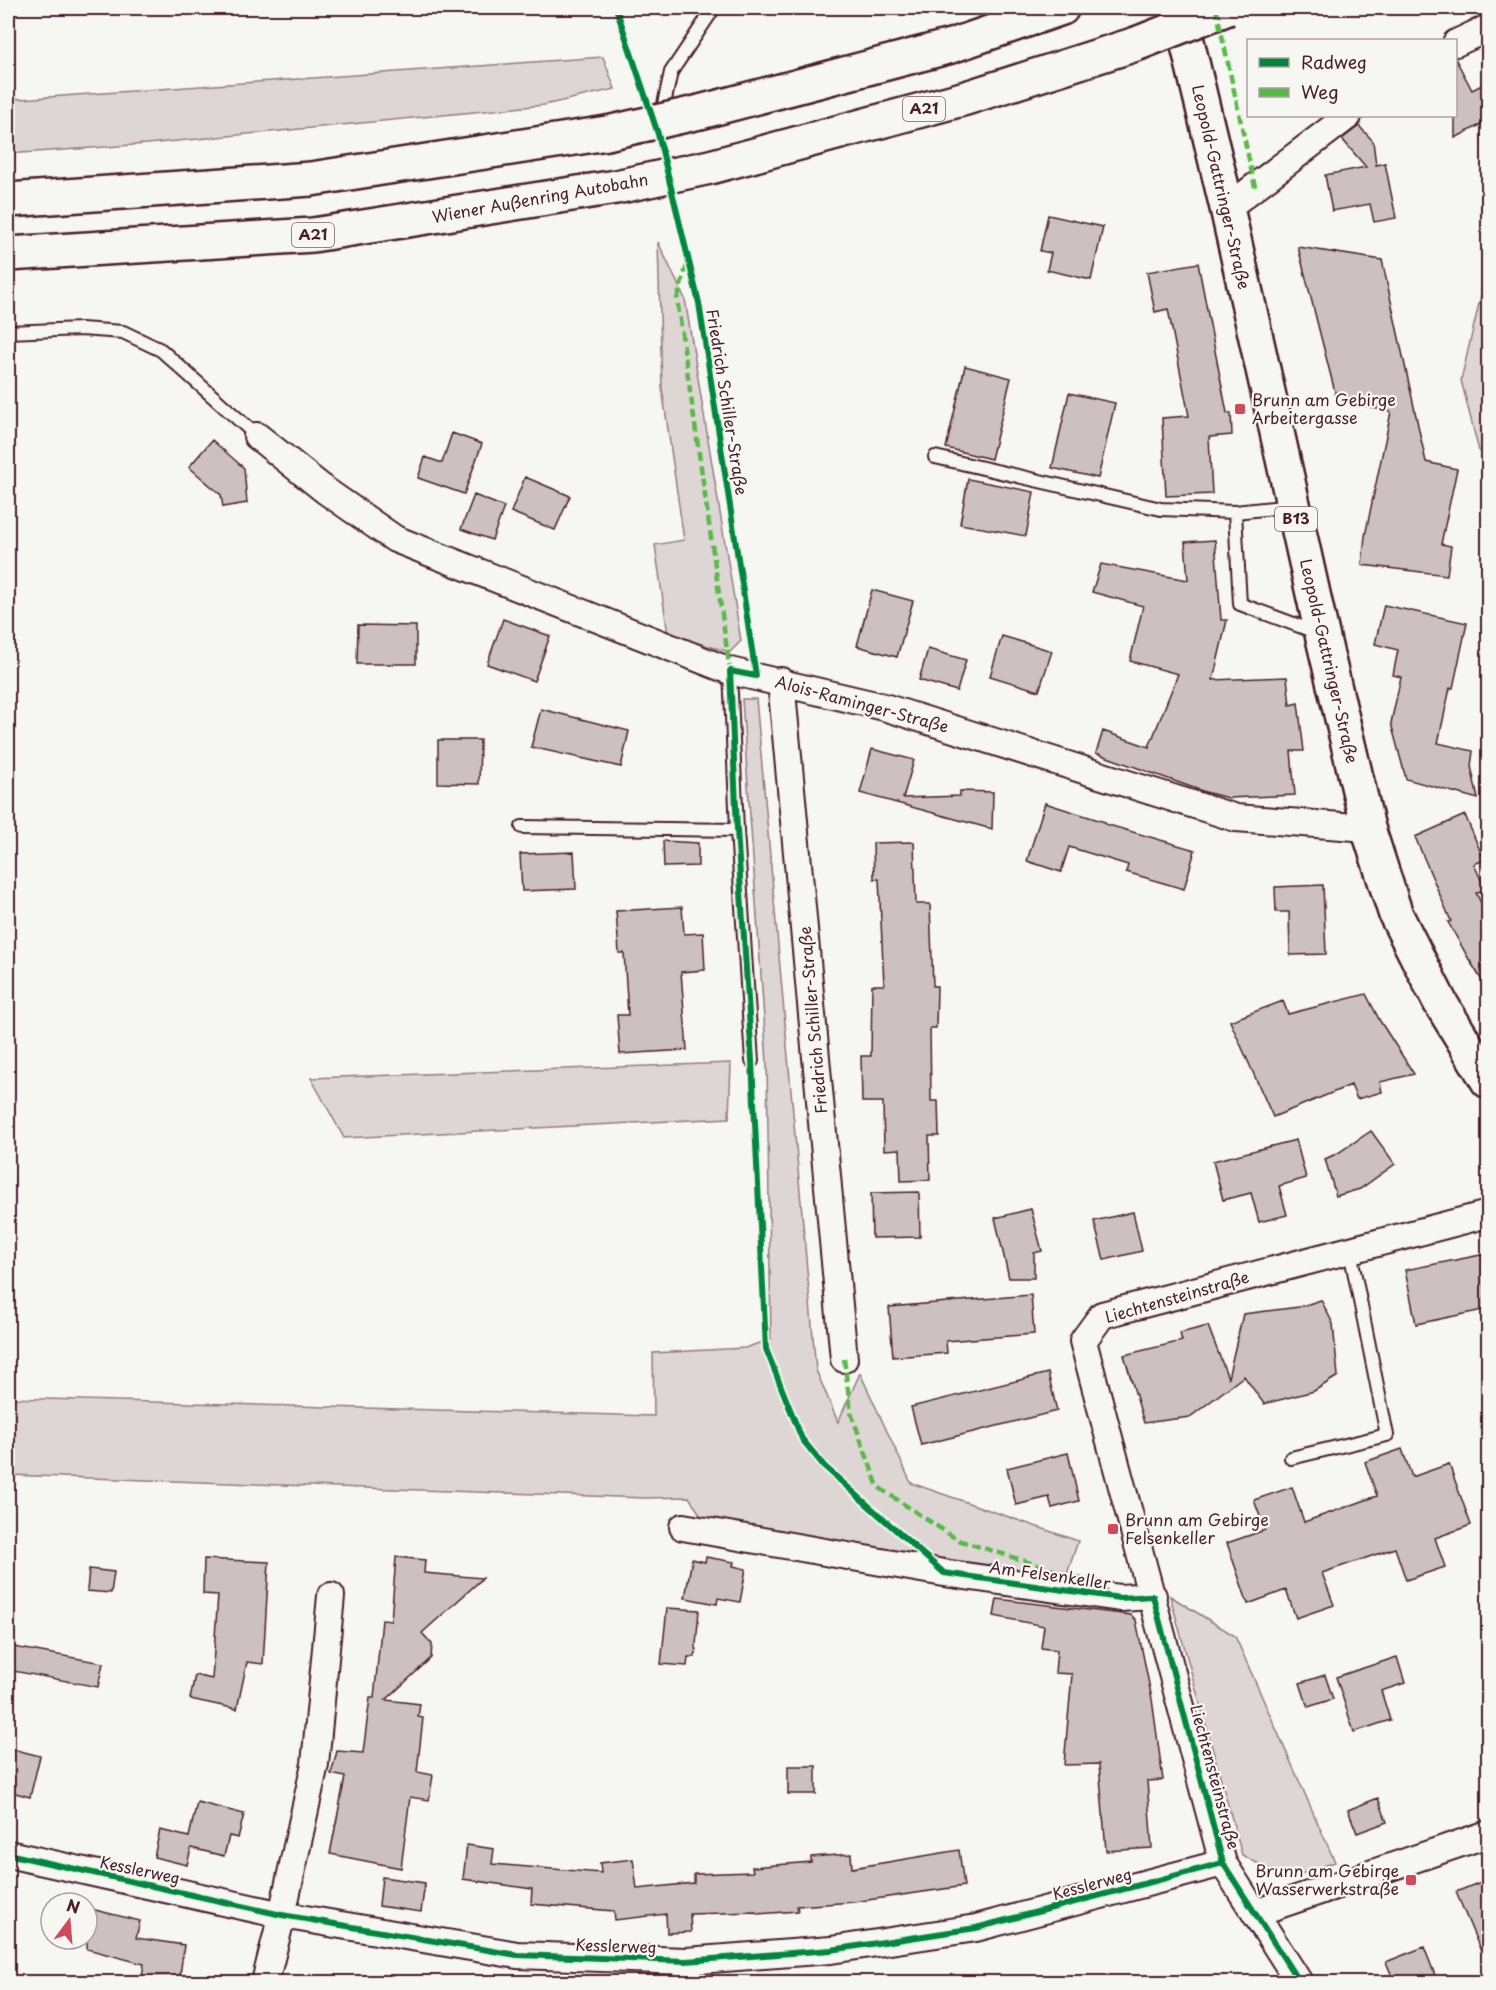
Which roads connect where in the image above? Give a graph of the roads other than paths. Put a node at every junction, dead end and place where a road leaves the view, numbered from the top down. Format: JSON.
{"nodes":[{"id":1,"x":714,"y":8,"type":"edge"},
{"id":2,"x":1062,"y":8,"type":"edge"},
{"id":3,"x":1179,"y":8,"type":"edge"},
{"id":4,"x":1228,"y":8,"type":"edge"},
{"id":5,"x":1488,"y":28,"type":"edge"},
{"id":6,"x":1457,"y":42,"type":"edge"},
{"id":7,"x":1347,"y":117,"type":"edge"},
{"id":8,"x":658,"y":134,"type":"dead end"},
{"id":9,"x":8,"y":200,"type":"edge"},
{"id":10,"x":1227,"y":208,"type":"junction"},
{"id":11,"x":8,"y":254,"type":"edge"},
{"id":12,"x":8,"y":332,"type":"edge"},
{"id":13,"x":257,"y":436,"type":"joint"},
{"id":14,"x":935,"y":457,"type":"dead end"},
{"id":15,"x":1293,"y":506,"type":"junction"},
{"id":16,"x":1235,"y":512,"type":"junction"},
{"id":17,"x":1322,"y":634,"type":"junction"},
{"id":18,"x":730,"y":671,"type":"junction"},
{"id":19,"x":781,"y":681,"type":"junction"},
{"id":20,"x":522,"y":827,"type":"dead end"},
{"id":21,"x":1368,"y":828,"type":"junction"},
{"id":22,"x":737,"y":830,"type":"junction"},
{"id":23,"x":752,"y":1062,"type":"dead end"},
{"id":24,"x":1488,"y":1081,"type":"edge"},
{"id":25,"x":1488,"y":1214,"type":"edge"},
{"id":26,"x":1350,"y":1251,"type":"junction"},
{"id":27,"x":844,"y":1359,"type":"dead end"},
{"id":28,"x":1291,"y":1458,"type":"dead end"},
{"id":29,"x":683,"y":1527,"type":"dead end"},
{"id":30,"x":331,"y":1596,"type":"dead end"},
{"id":31,"x":1153,"y":1596,"type":"junction"},
{"id":32,"x":1488,"y":1834,"type":"edge"},
{"id":33,"x":8,"y":1854,"type":"edge"},
{"id":34,"x":1223,"y":1863,"type":"junction"},
{"id":35,"x":1255,"y":1913,"type":"junction"},
{"id":36,"x":282,"y":1915,"type":"junction"},
{"id":37,"x":686,"y":1972,"type":"edge"},
{"id":38,"x":1292,"y":1979,"type":"edge"},
{"id":39,"x":265,"y":1983,"type":"edge"}],
"edges":[{"from":1,"to":8,"type":"lane"},
{"from":2,"to":9,"type":"main road","bridge":true},
{"from":3,"to":10,"type":"main road","name":"Leopold-Gattringer-Straße","number":"B13"},
{"from":4,"to":11,"type":"main road","name":"Wiener Außenring Autobahn","number":"A21","bridge":true},
{"from":5,"to":6,"type":"street"},
{"from":7,"to":10,"type":"street"},
{"from":10,"to":15,"type":"main road","name":"Leopold-Gattringer-Straße","number":"B13"},
{"from":12,"to":13,"type":"lane"},
{"from":13,"to":18,"type":"street","name":"Alois-Raminger-Straße"},
{"from":14,"to":16,"type":"lane"},
{"from":15,"to":16,"type":"lane"},
{"from":15,"to":17,"type":"main road","name":"Leopold-Gattringer-Straße","number":"B13"},
{"from":16,"to":17,"type":"lane"},
{"from":17,"to":21,"type":"main road","name":"Leopold-Gattringer-Straße","number":"B13"},
{"from":18,"to":19,"type":"street","name":"Alois-Raminger-Straße"},
{"from":18,"to":22,"type":"lane"},
{"from":19,"to":21,"type":"street","name":"Alois-Raminger-Straße"},
{"from":19,"to":27,"type":"street","name":"Friedrich Schiller-Straße"},
{"from":20,"to":22,"type":"lane"},
{"from":21,"to":24,"type":"main road","name":"Leopold-Gattringer-Straße","number":"B13"},
{"from":22,"to":23,"type":"lane"},
{"from":25,"to":26,"type":"street","name":"Liechtensteinstraße"},
{"from":26,"to":28,"type":"lane"},
{"from":26,"to":31,"type":"street","name":"Liechtensteinstraße"},
{"from":29,"to":31,"type":"street","name":"Am Felsenkeller"},
{"from":30,"to":36,"type":"street"},
{"from":31,"to":34,"type":"street","name":"Liechtensteinstraße"},
{"from":32,"to":35,"type":"street"},
{"from":33,"to":36,"type":"street","name":"Kesslerweg"},
{"from":34,"to":35,"type":"street","name":"Liechtensteinstraße"},
{"from":34,"to":37,"type":"street","name":"Kesslerweg"},
{"from":35,"to":38,"type":"street","name":"Liechtensteinstraße"},
{"from":36,"to":37,"type":"street","name":"Kesslerweg"},
{"from":36,"to":39,"type":"street"}]}
